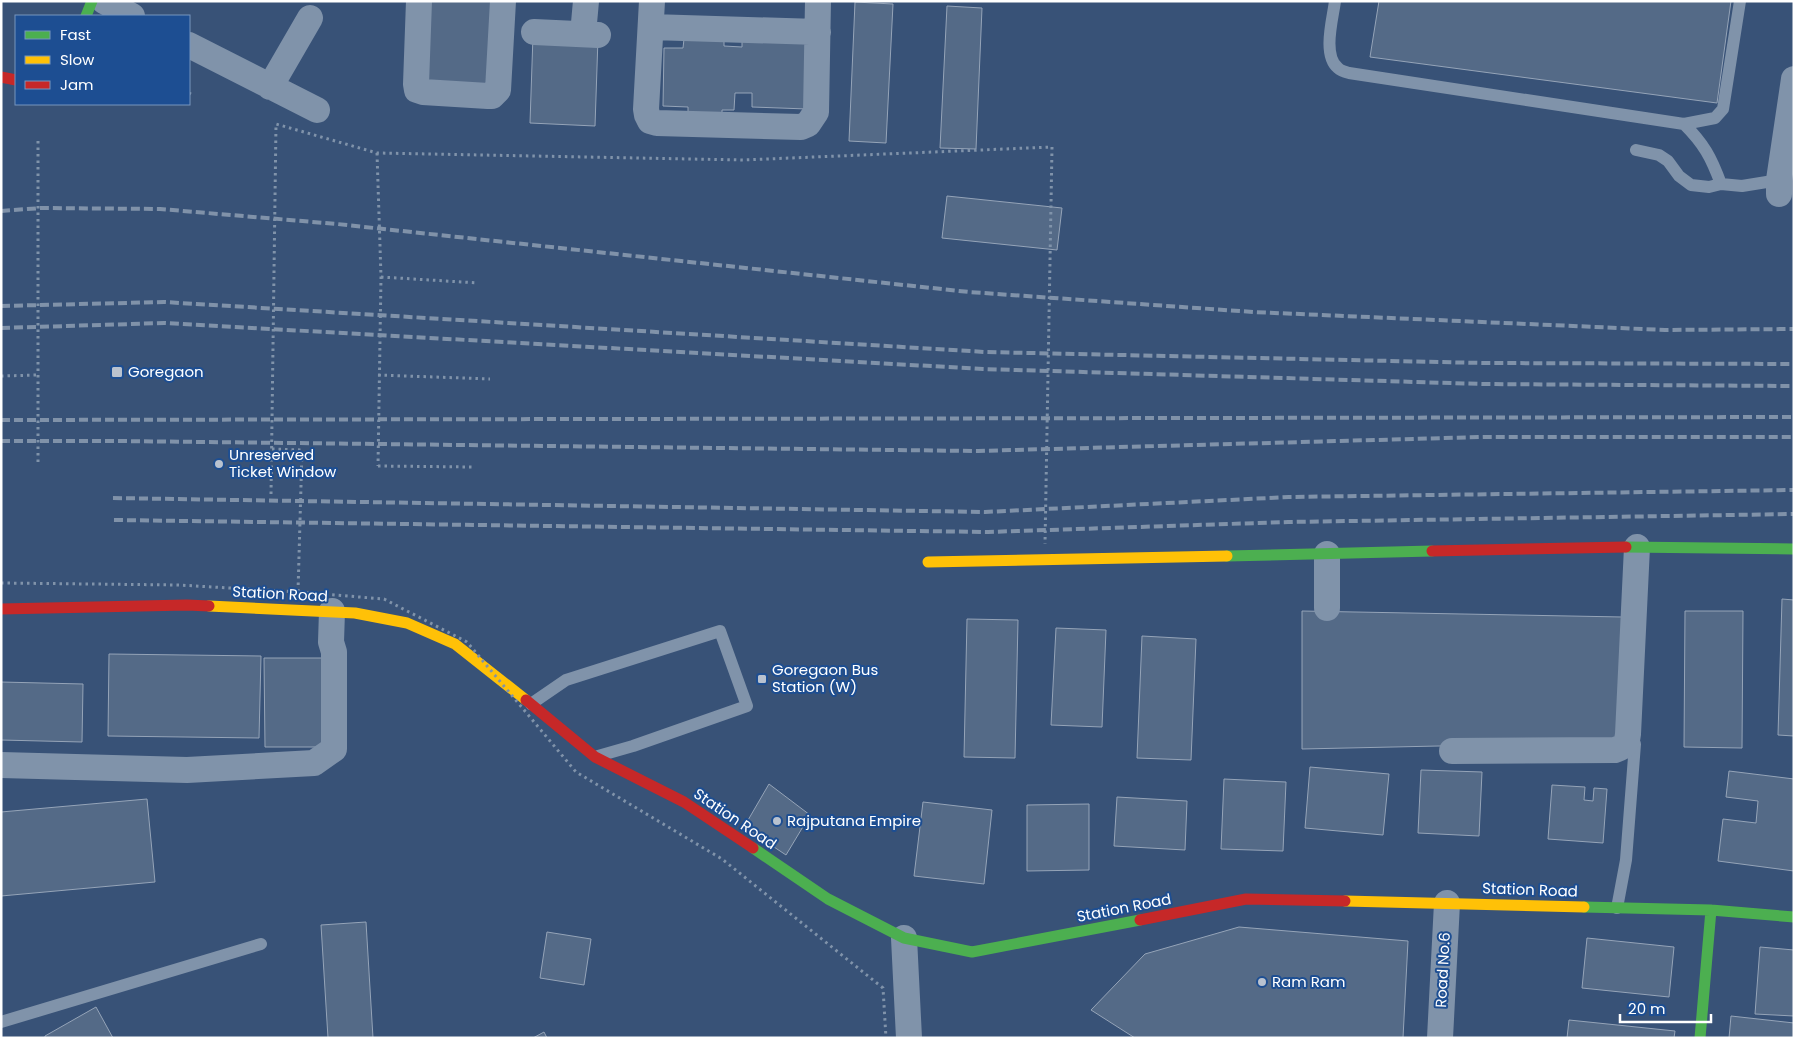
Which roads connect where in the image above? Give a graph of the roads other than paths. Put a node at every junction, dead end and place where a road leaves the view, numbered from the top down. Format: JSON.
{"nodes":[{"id":1,"x":92,"y":1,"type":"edge"},
{"id":2,"x":104,"y":1,"type":"edge"},
{"id":3,"x":420,"y":1,"type":"edge"},
{"id":4,"x":503,"y":1,"type":"edge"},
{"id":5,"x":586,"y":1,"type":"edge"},
{"id":6,"x":652,"y":1,"type":"edge"},
{"id":7,"x":818,"y":1,"type":"edge"},
{"id":8,"x":1335,"y":1,"type":"edge"},
{"id":9,"x":1740,"y":1,"type":"edge"},
{"id":10,"x":86,"y":15,"type":"edge"},
{"id":11,"x":130,"y":15,"type":"edge"},
{"id":12,"x":310,"y":18,"type":"dead end"},
{"id":13,"x":651,"y":27,"type":"junction"},
{"id":14,"x":534,"y":32,"type":"dead end"},
{"id":15,"x":818,"y":32,"type":"junction"},
{"id":16,"x":190,"y":46,"type":"edge"},
{"id":17,"x":1,"y":77,"type":"edge"},
{"id":18,"x":1794,"y":79,"type":"edge"},
{"id":19,"x":15,"y":80,"type":"edge"},
{"id":20,"x":270,"y":87,"type":"junction"},
{"id":21,"x":317,"y":110,"type":"dead end"},
{"id":22,"x":1684,"y":124,"type":"junction"},
{"id":23,"x":1636,"y":150,"type":"dead end"},
{"id":24,"x":1721,"y":184,"type":"junction"},
{"id":25,"x":1779,"y":187,"type":"joint"},
{"id":26,"x":1637,"y":548,"type":"junction"},
{"id":27,"x":1794,"y":549,"type":"edge"},
{"id":28,"x":1327,"y":554,"type":"junction"},
{"id":29,"x":928,"y":562,"type":"dead end"},
{"id":30,"x":1327,"y":608,"type":"dead end"},
{"id":31,"x":1,"y":609,"type":"edge"},
{"id":32,"x":332,"y":611,"type":"junction"},
{"id":33,"x":531,"y":704,"type":"junction"},
{"id":34,"x":1635,"y":744,"type":"dead end"},
{"id":35,"x":1452,"y":751,"type":"dead end"},
{"id":36,"x":595,"y":757,"type":"junction"},
{"id":37,"x":1,"y":765,"type":"edge"},
{"id":38,"x":1447,"y":903,"type":"junction"},
{"id":39,"x":1617,"y":908,"type":"junction"},
{"id":40,"x":1711,"y":910,"type":"junction"},
{"id":41,"x":1794,"y":917,"type":"edge"},
{"id":42,"x":904,"y":938,"type":"junction"},
{"id":43,"x":261,"y":944,"type":"dead end"},
{"id":44,"x":1,"y":1022,"type":"edge"},
{"id":45,"x":909,"y":1038,"type":"edge"},
{"id":46,"x":1440,"y":1038,"type":"edge"},
{"id":47,"x":1700,"y":1038,"type":"edge"}],
"edges":[{"from":1,"to":10,"type":"street"},
{"from":2,"to":11,"type":"street"},
{"from":3,"to":4,"type":"street"},
{"from":5,"to":14,"type":"street"},
{"from":6,"to":13,"type":"street"},
{"from":7,"to":15,"type":"street"},
{"from":8,"to":22,"type":"lane"},
{"from":9,"to":22,"type":"lane"},
{"from":12,"to":20,"type":"street"},
{"from":13,"to":15,"type":"street"},
{"from":13,"to":15,"type":"street"},
{"from":16,"to":20,"type":"street"},
{"from":17,"to":19,"type":"street"},
{"from":18,"to":25,"type":"street"},
{"from":20,"to":21,"type":"street"},
{"from":22,"to":24,"type":"lane"},
{"from":23,"to":24,"type":"lane"},
{"from":24,"to":25,"type":"lane"},
{"from":26,"to":27,"type":"street"},
{"from":26,"to":28,"type":"street"},
{"from":26,"to":35,"type":"street"},
{"from":28,"to":29,"type":"street"},
{"from":28,"to":30,"type":"street"},
{"from":31,"to":32,"type":"street","name":"Station Road"},
{"from":32,"to":33,"type":"street","name":"Station Road"},
{"from":32,"to":37,"type":"street"},
{"from":33,"to":36,"type":"street","name":"Station Road"},
{"from":33,"to":36,"type":"lane"},
{"from":34,"to":39,"type":"lane"},
{"from":36,"to":42,"type":"street","name":"Station Road"},
{"from":38,"to":39,"type":"street","name":"Station Road"},
{"from":38,"to":42,"type":"street","name":"Station Road"},
{"from":38,"to":46,"type":"street","name":"Road No.6"},
{"from":39,"to":40,"type":"street","name":"Station Road"},
{"from":40,"to":41,"type":"street","name":"Station Road"},
{"from":40,"to":47,"type":"street"},
{"from":42,"to":45,"type":"street"},
{"from":43,"to":44,"type":"lane"}]}
